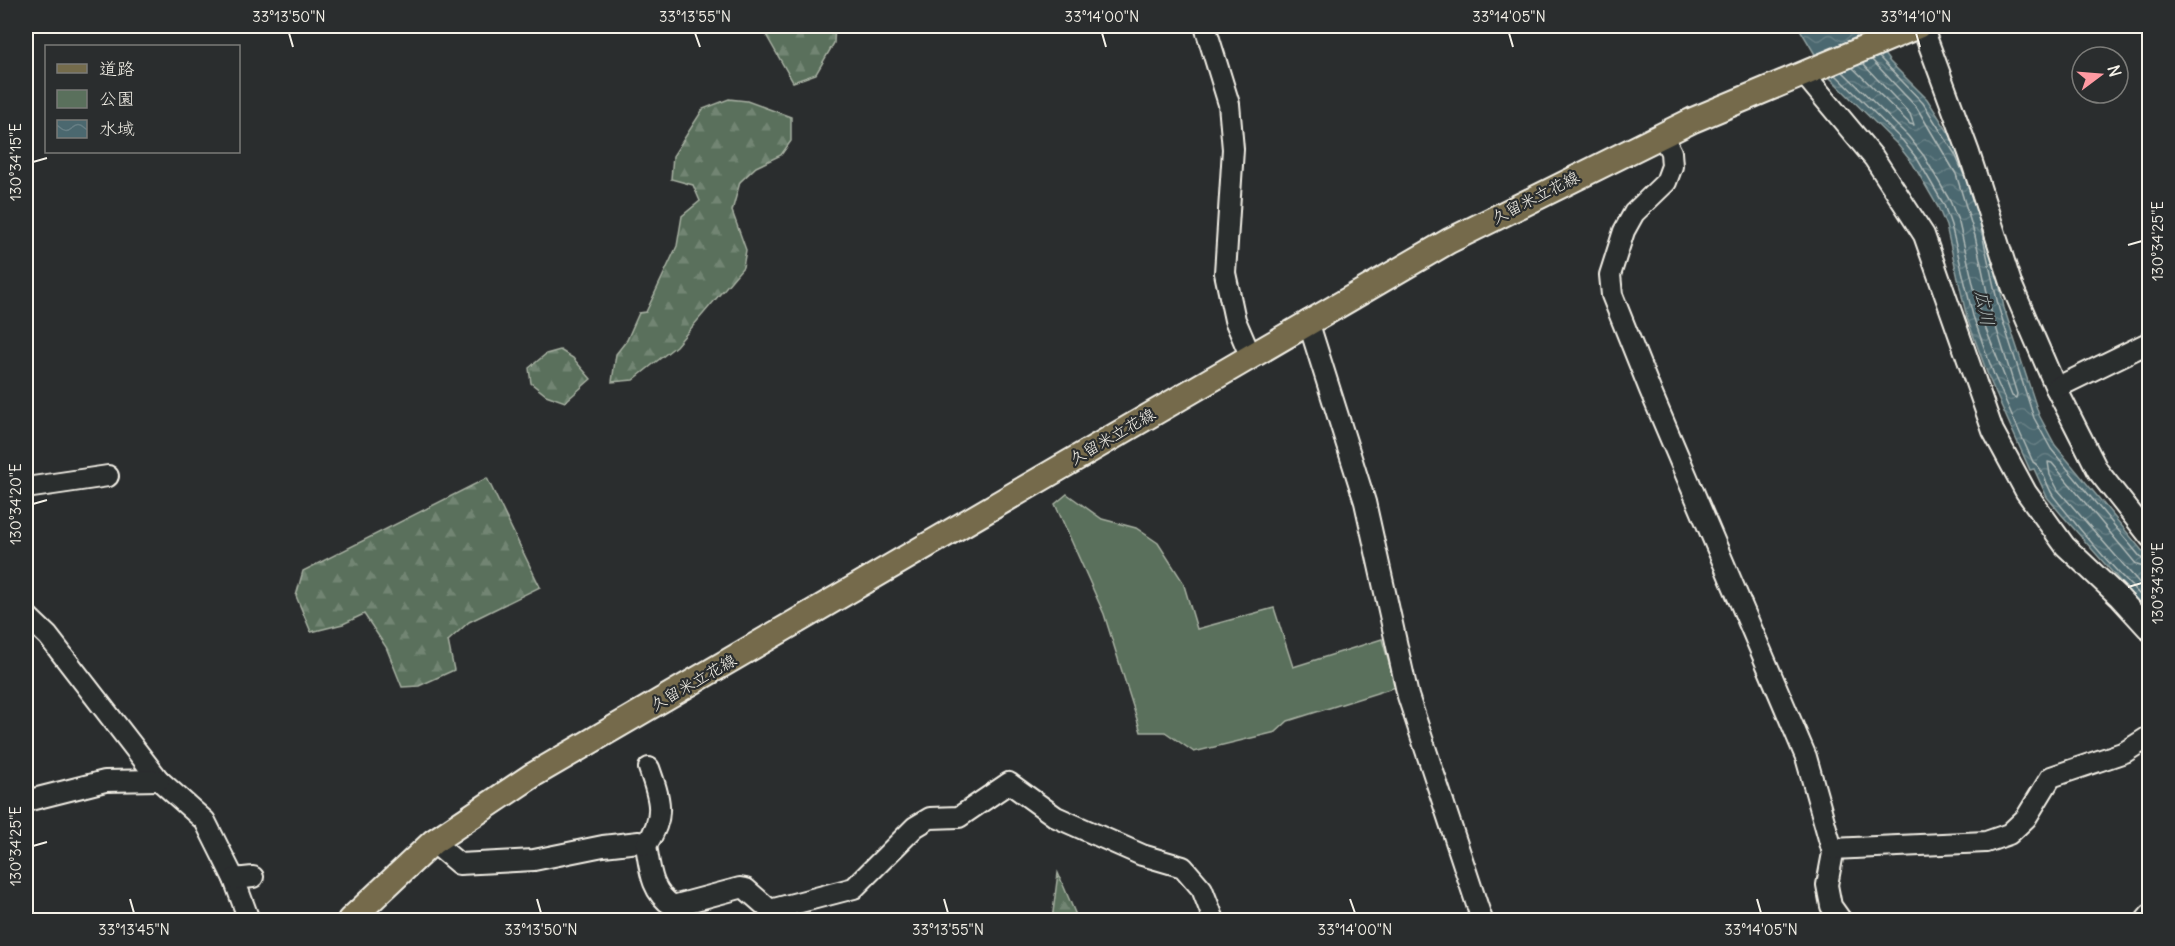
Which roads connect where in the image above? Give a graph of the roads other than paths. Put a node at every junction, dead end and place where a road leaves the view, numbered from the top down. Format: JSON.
{"nodes":[{"id":1,"x":1205,"y":26,"type":"edge"},
{"id":2,"x":1920,"y":26,"type":"edge"},
{"id":3,"x":1810,"y":71,"type":"junction"},
{"id":4,"x":1662,"y":135,"type":"junction"},
{"id":5,"x":1308,"y":321,"type":"junction"},
{"id":6,"x":2150,"y":342,"type":"edge"},
{"id":7,"x":1250,"y":355,"type":"junction"},
{"id":8,"x":2056,"y":388,"type":"junction"},
{"id":9,"x":108,"y":476,"type":"dead end"},
{"id":10,"x":26,"y":488,"type":"edge"},
{"id":11,"x":2150,"y":537,"type":"edge"},
{"id":12,"x":26,"y":615,"type":"edge"},
{"id":13,"x":2150,"y":631,"type":"edge"},
{"id":14,"x":2150,"y":736,"type":"edge"},
{"id":15,"x":649,"y":768,"type":"dead end"},
{"id":16,"x":159,"y":780,"type":"junction"},
{"id":17,"x":26,"y":801,"type":"edge"},
{"id":18,"x":433,"y":842,"type":"junction"},
{"id":19,"x":646,"y":845,"type":"junction"},
{"id":20,"x":1832,"y":849,"type":"junction"},
{"id":21,"x":2150,"y":915,"type":"edge"},
{"id":22,"x":249,"y":921,"type":"edge"},
{"id":23,"x":350,"y":921,"type":"edge"},
{"id":24,"x":1214,"y":921,"type":"edge"},
{"id":25,"x":1482,"y":921,"type":"edge"},
{"id":26,"x":1841,"y":921,"type":"edge"},
{"id":27,"x":2146,"y":921,"type":"edge"}],
"edges":[{"from":1,"to":7,"type":"street"},
{"from":2,"to":3,"type":"main road","name":"久留米立花線"},
{"from":2,"to":8,"type":"street"},
{"from":3,"to":4,"type":"main road","name":"久留米立花線"},
{"from":3,"to":13,"type":"street"},
{"from":4,"to":5,"type":"main road","name":"久留米立花線"},
{"from":4,"to":20,"type":"street"},
{"from":5,"to":7,"type":"main road","name":"久留米立花線"},
{"from":5,"to":25,"type":"street"},
{"from":6,"to":8,"type":"street"},
{"from":7,"to":18,"type":"main road","name":"久留米立花線"},
{"from":8,"to":11,"type":"street"},
{"from":9,"to":10,"type":"street"},
{"from":12,"to":16,"type":"street"},
{"from":14,"to":20,"type":"street"},
{"from":15,"to":19,"type":"street"},
{"from":16,"to":17,"type":"street"},
{"from":16,"to":22,"type":"street"},
{"from":18,"to":19,"type":"street"},
{"from":18,"to":23,"type":"main road","name":"久留米立花線"},
{"from":19,"to":24,"type":"street"},
{"from":20,"to":26,"type":"street"},
{"from":21,"to":27,"type":"street"}]}
